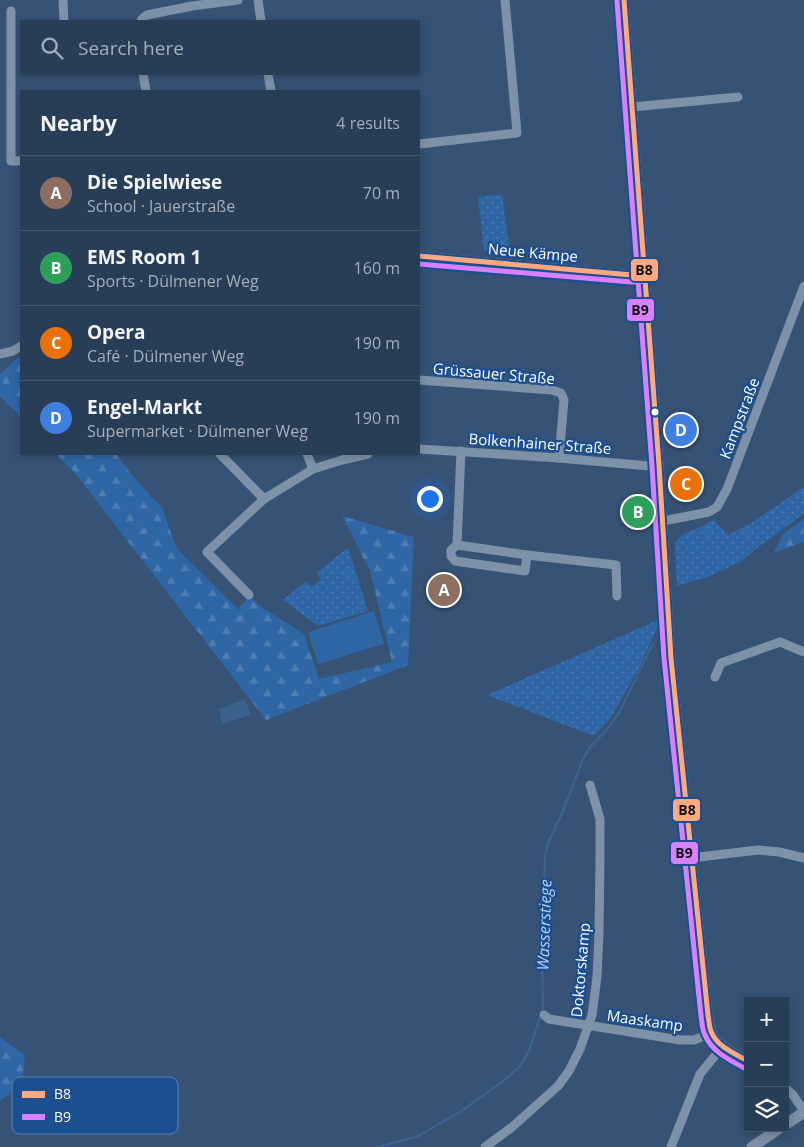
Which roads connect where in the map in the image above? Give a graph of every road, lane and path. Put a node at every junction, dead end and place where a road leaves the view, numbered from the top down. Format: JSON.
{"nodes":[{"id":1,"x":63,"y":0,"type":"edge"},
{"id":2,"x":238,"y":0,"type":"edge"},
{"id":3,"x":258,"y":0,"type":"edge"},
{"id":4,"x":505,"y":0,"type":"edge"},
{"id":5,"x":624,"y":0,"type":"edge"},
{"id":6,"x":11,"y":11,"type":"dead end"},
{"id":7,"x":64,"y":20,"type":"edge"},
{"id":8,"x":142,"y":20,"type":"edge"},
{"id":9,"x":261,"y":20,"type":"edge"},
{"id":10,"x":143,"y":75,"type":"edge"},
{"id":11,"x":268,"y":75,"type":"edge"},
{"id":12,"x":146,"y":90,"type":"edge"},
{"id":13,"x":270,"y":90,"type":"edge"},
{"id":14,"x":738,"y":97,"type":"dead end"},
{"id":15,"x":632,"y":107,"type":"junction"},
{"id":16,"x":420,"y":144,"type":"edge"},
{"id":17,"x":20,"y":161,"type":"edge"},
{"id":18,"x":420,"y":256,"type":"edge"},
{"id":19,"x":644,"y":274,"type":"junction"},
{"id":20,"x":804,"y":286,"type":"edge"},
{"id":21,"x":20,"y":347,"type":"edge"},
{"id":22,"x":0,"y":354,"type":"edge"},
{"id":23,"x":420,"y":380,"type":"edge"},
{"id":24,"x":420,"y":449,"type":"edge"},
{"id":25,"x":461,"y":451,"type":"junction"},
{"id":26,"x":221,"y":455,"type":"edge"},
{"id":27,"x":307,"y":455,"type":"edge"},
{"id":28,"x":364,"y":455,"type":"edge"},
{"id":29,"x":559,"y":458,"type":"junction"},
{"id":30,"x":660,"y":465,"type":"junction"},
{"id":31,"x":313,"y":468,"type":"junction"},
{"id":32,"x":264,"y":499,"type":"junction"},
{"id":33,"x":663,"y":521,"type":"junction"},
{"id":34,"x":457,"y":545,"type":"junction"},
{"id":35,"x":527,"y":555,"type":"junction"},
{"id":36,"x":249,"y":595,"type":"dead end"},
{"id":37,"x":618,"y":596,"type":"dead end"},
{"id":38,"x":804,"y":652,"type":"edge"},
{"id":39,"x":715,"y":677,"type":"dead end"},
{"id":40,"x":590,"y":785,"type":"dead end"},
{"id":41,"x":692,"y":858,"type":"junction"},
{"id":42,"x":804,"y":858,"type":"edge"},
{"id":43,"x":544,"y":1015,"type":"dead end"},
{"id":44,"x":589,"y":1026,"type":"junction"},
{"id":45,"x":712,"y":1033,"type":"junction"},
{"id":46,"x":723,"y":1046,"type":"junction"},
{"id":47,"x":744,"y":1059,"type":"edge"},
{"id":48,"x":789,"y":1092,"type":"edge"},
{"id":49,"x":804,"y":1112,"type":"edge"},
{"id":50,"x":789,"y":1122,"type":"edge"},
{"id":51,"x":774,"y":1132,"type":"edge"},
{"id":52,"x":485,"y":1147,"type":"edge"},
{"id":53,"x":671,"y":1147,"type":"edge"},
{"id":54,"x":752,"y":1147,"type":"edge"}],
"edges":[{"from":1,"to":7,"type":"street"},
{"from":2,"to":8,"type":"street"},
{"from":3,"to":9,"type":"street"},
{"from":4,"to":16,"type":"street"},
{"from":5,"to":15,"type":"street"},
{"from":6,"to":17,"type":"street"},
{"from":10,"to":12,"type":"street"},
{"from":11,"to":13,"type":"street"},
{"from":14,"to":15,"type":"street"},
{"from":15,"to":19,"type":"street"},
{"from":18,"to":19,"type":"street","name":"Neue Kämpe"},
{"from":19,"to":30,"type":"street"},
{"from":20,"to":33,"type":"street","name":"Kampstraße"},
{"from":21,"to":22,"type":"street"},
{"from":23,"to":29,"type":"street","name":"Grüssauer Straße"},
{"from":24,"to":25,"type":"street","name":"Bolkenhainer Straße"},
{"from":25,"to":29,"type":"street","name":"Bolkenhainer Straße"},
{"from":25,"to":34,"type":"street"},
{"from":26,"to":32,"type":"street"},
{"from":27,"to":31,"type":"street"},
{"from":28,"to":31,"type":"street"},
{"from":29,"to":30,"type":"street","name":"Bolkenhainer Straße"},
{"from":30,"to":33,"type":"street"},
{"from":31,"to":32,"type":"street"},
{"from":32,"to":36,"type":"street"},
{"from":33,"to":41,"type":"street"},
{"from":34,"to":35,"type":"street"},
{"from":34,"to":35,"type":"street"},
{"from":35,"to":37,"type":"street"},
{"from":38,"to":39,"type":"street"},
{"from":40,"to":44,"type":"street","name":"Doktorskamp"},
{"from":41,"to":42,"type":"street"},
{"from":41,"to":45,"type":"street"},
{"from":43,"to":44,"type":"street","name":"Maaskamp"},
{"from":44,"to":45,"type":"street","name":"Maaskamp"},
{"from":44,"to":52,"type":"street","name":"Doktorskamp"},
{"from":45,"to":46,"type":"street"},
{"from":46,"to":47,"type":"street"},
{"from":46,"to":53,"type":"street"},
{"from":48,"to":49,"type":"street"},
{"from":49,"to":50,"type":"main road"},
{"from":51,"to":54,"type":"main road"}]}
